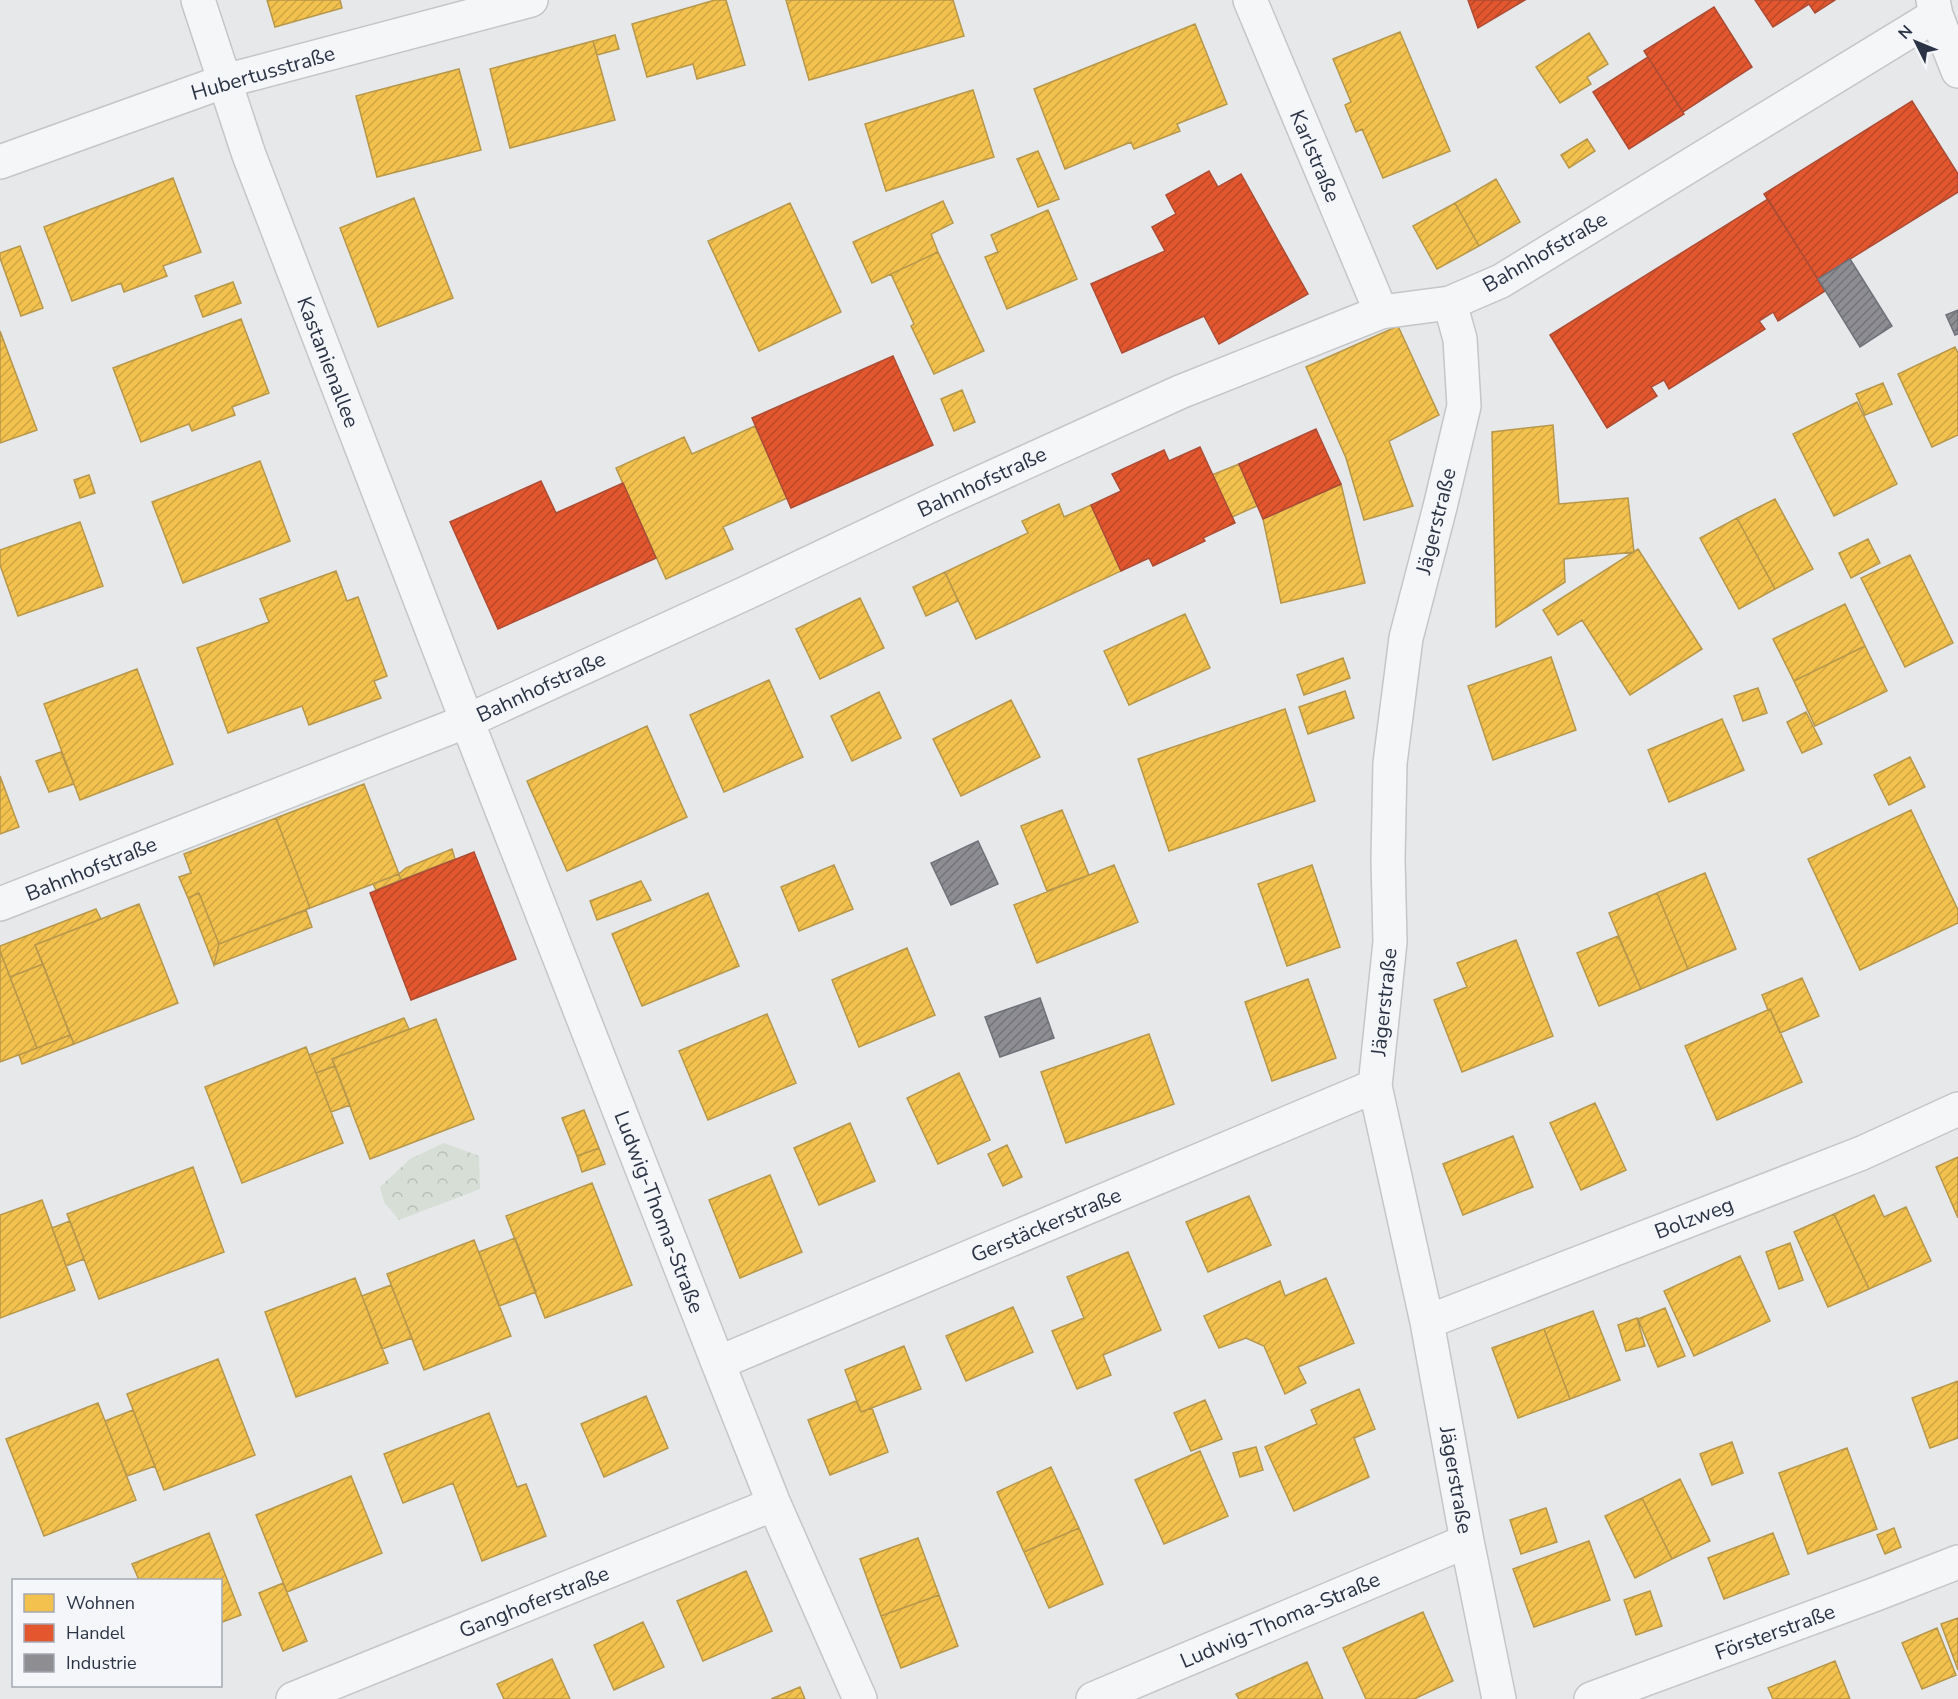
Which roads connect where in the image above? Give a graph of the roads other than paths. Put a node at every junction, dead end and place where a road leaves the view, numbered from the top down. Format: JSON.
{"nodes":[{"id":1,"x":198,"y":0,"type":"edge"},
{"id":2,"x":531,"y":0,"type":"edge"},
{"id":3,"x":1250,"y":0,"type":"edge"},
{"id":4,"x":1935,"y":7,"type":"edge"},
{"id":5,"x":1958,"y":71,"type":"edge"},
{"id":6,"x":225,"y":81,"type":"junction"},
{"id":7,"x":0,"y":162,"type":"edge"},
{"id":8,"x":1450,"y":303,"type":"junction"},
{"id":9,"x":1381,"y":312,"type":"junction"},
{"id":10,"x":467,"y":721,"type":"junction"},
{"id":11,"x":0,"y":904,"type":"edge"},
{"id":12,"x":1375,"y":1086,"type":"junction"},
{"id":13,"x":1958,"y":1108,"type":"edge"},
{"id":14,"x":1427,"y":1322,"type":"junction"},
{"id":15,"x":717,"y":1363,"type":"junction"},
{"id":16,"x":774,"y":1504,"type":"junction"},
{"id":17,"x":1467,"y":1541,"type":"junction"},
{"id":18,"x":1958,"y":1562,"type":"edge"},
{"id":19,"x":293,"y":1699,"type":"edge"},
{"id":20,"x":860,"y":1699,"type":"edge"},
{"id":21,"x":1093,"y":1699,"type":"edge"},
{"id":22,"x":1499,"y":1699,"type":"edge"},
{"id":23,"x":1591,"y":1699,"type":"edge"}],
"edges":[{"from":1,"to":6,"type":"street","name":"Kastanienallee"},
{"from":2,"to":6,"type":"street","name":"Hubertusstraße"},
{"from":3,"to":9,"type":"street","name":"Karlstraße"},
{"from":4,"to":5,"type":"street"},
{"from":4,"to":8,"type":"street","name":"Bahnhofstraße"},
{"from":6,"to":7,"type":"street","name":"Hubertusstraße"},
{"from":6,"to":10,"type":"street","name":"Kastanienallee"},
{"from":8,"to":9,"type":"street","name":"Bahnhofstraße"},
{"from":8,"to":12,"type":"street","name":"Jägerstraße"},
{"from":9,"to":10,"type":"street","name":"Bahnhofstraße"},
{"from":10,"to":11,"type":"street","name":"Bahnhofstraße"},
{"from":10,"to":15,"type":"street","name":"Ludwig-Thoma-Straße"},
{"from":12,"to":14,"type":"street","name":"Jägerstraße"},
{"from":12,"to":15,"type":"street","name":"Gerstäckerstraße"},
{"from":13,"to":14,"type":"street","name":"Bolzweg"},
{"from":14,"to":17,"type":"street","name":"Jägerstraße"},
{"from":15,"to":16,"type":"street","name":"Ludwig-Thoma-Straße"},
{"from":16,"to":19,"type":"street","name":"Ganghoferstraße"},
{"from":16,"to":20,"type":"street","name":"Ludwig-Thoma-Straße"},
{"from":17,"to":21,"type":"street","name":"Ludwig-Thoma-Straße"},
{"from":17,"to":22,"type":"street","name":"Jägerstraße"},
{"from":18,"to":23,"type":"street","name":"Försterstraße"}]}
